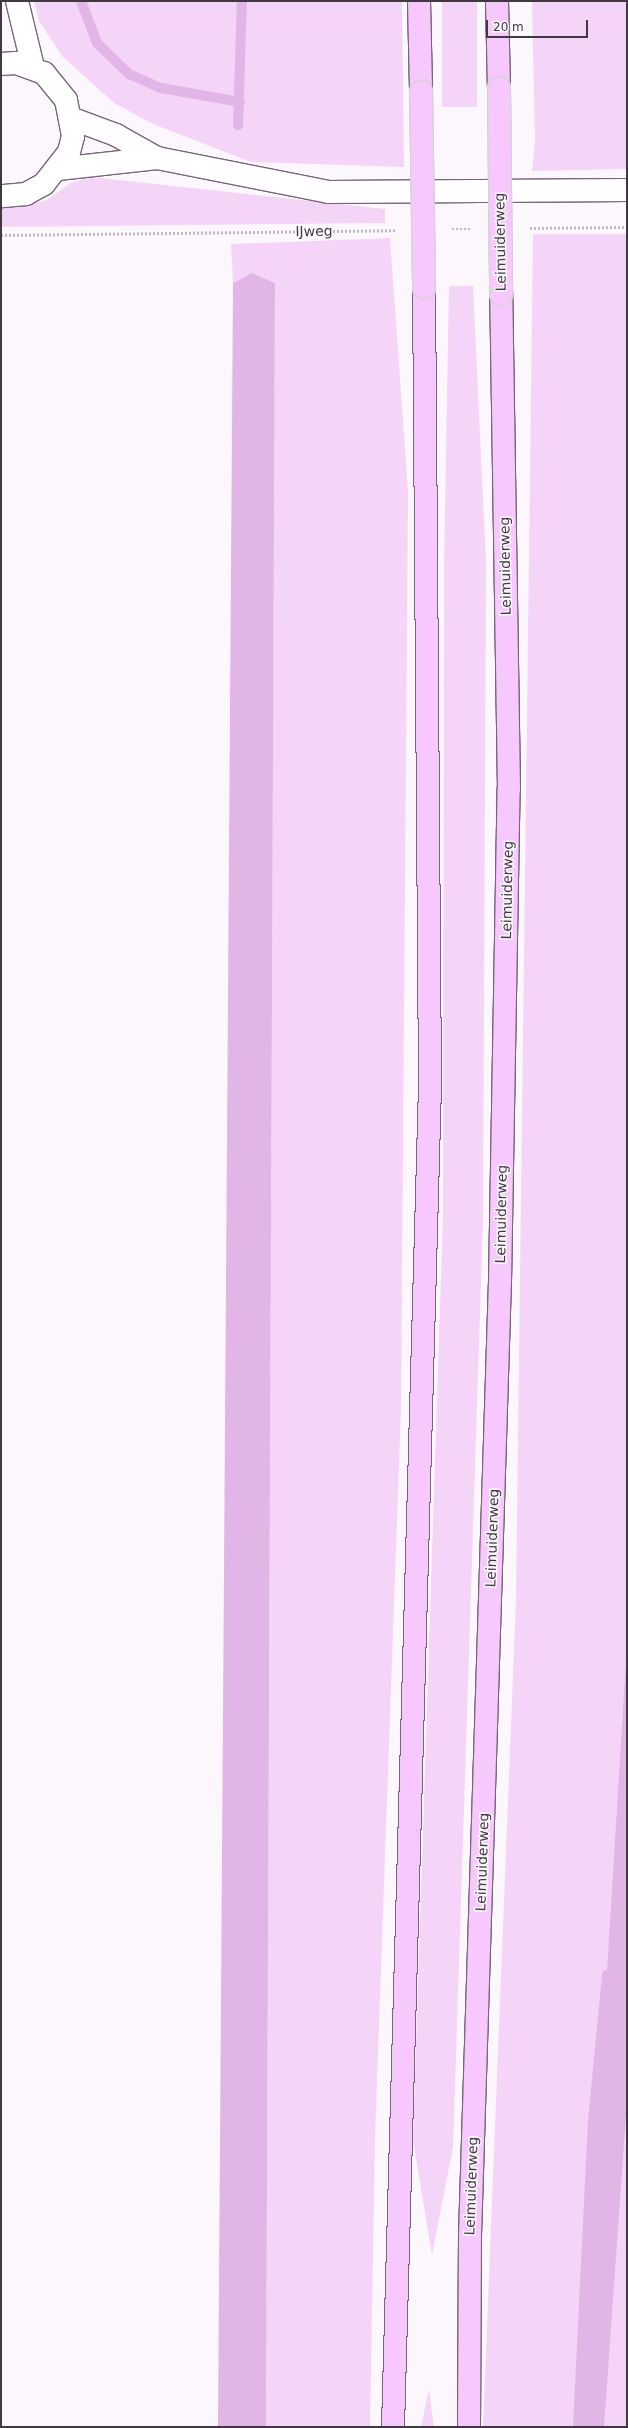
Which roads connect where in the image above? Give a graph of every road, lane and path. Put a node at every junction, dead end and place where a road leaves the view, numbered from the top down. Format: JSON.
{"nodes":[{"id":1,"x":17,"y":1,"type":"edge"},
{"id":2,"x":419,"y":1,"type":"edge"},
{"id":3,"x":497,"y":1,"type":"edge"},
{"id":4,"x":1,"y":64,"type":"edge"},
{"id":5,"x":33,"y":67,"type":"junction"},
{"id":6,"x":73,"y":119,"type":"junction"},
{"id":7,"x":158,"y":158,"type":"junction"},
{"id":8,"x":58,"y":169,"type":"junction"},
{"id":9,"x":627,"y":190,"type":"edge"},
{"id":10,"x":1,"y":196,"type":"edge"},
{"id":11,"x":627,"y":227,"type":"edge"},
{"id":12,"x":524,"y":228,"type":"dead end"},
{"id":13,"x":445,"y":229,"type":"dead end"},
{"id":14,"x":476,"y":229,"type":"dead end"},
{"id":15,"x":397,"y":230,"type":"dead end"},
{"id":16,"x":1,"y":235,"type":"edge"},
{"id":17,"x":393,"y":2427,"type":"edge"},
{"id":18,"x":469,"y":2427,"type":"edge"}],
"edges":[{"from":1,"to":5,"type":"street"},
{"from":2,"to":17,"type":"main road","bridge":true},
{"from":3,"to":18,"type":"main road","name":"Leimuiderweg","bridge":true},
{"from":4,"to":5,"type":"street"},
{"from":5,"to":6,"type":"street"},
{"from":6,"to":7,"type":"street"},
{"from":6,"to":8,"type":"street"},
{"from":7,"to":8,"type":"street"},
{"from":7,"to":9,"type":"street"},
{"from":8,"to":10,"type":"street"},
{"from":11,"to":12,"type":"path"},
{"from":13,"to":14,"type":"path"},
{"from":15,"to":16,"type":"path","name":"IJweg"}]}
